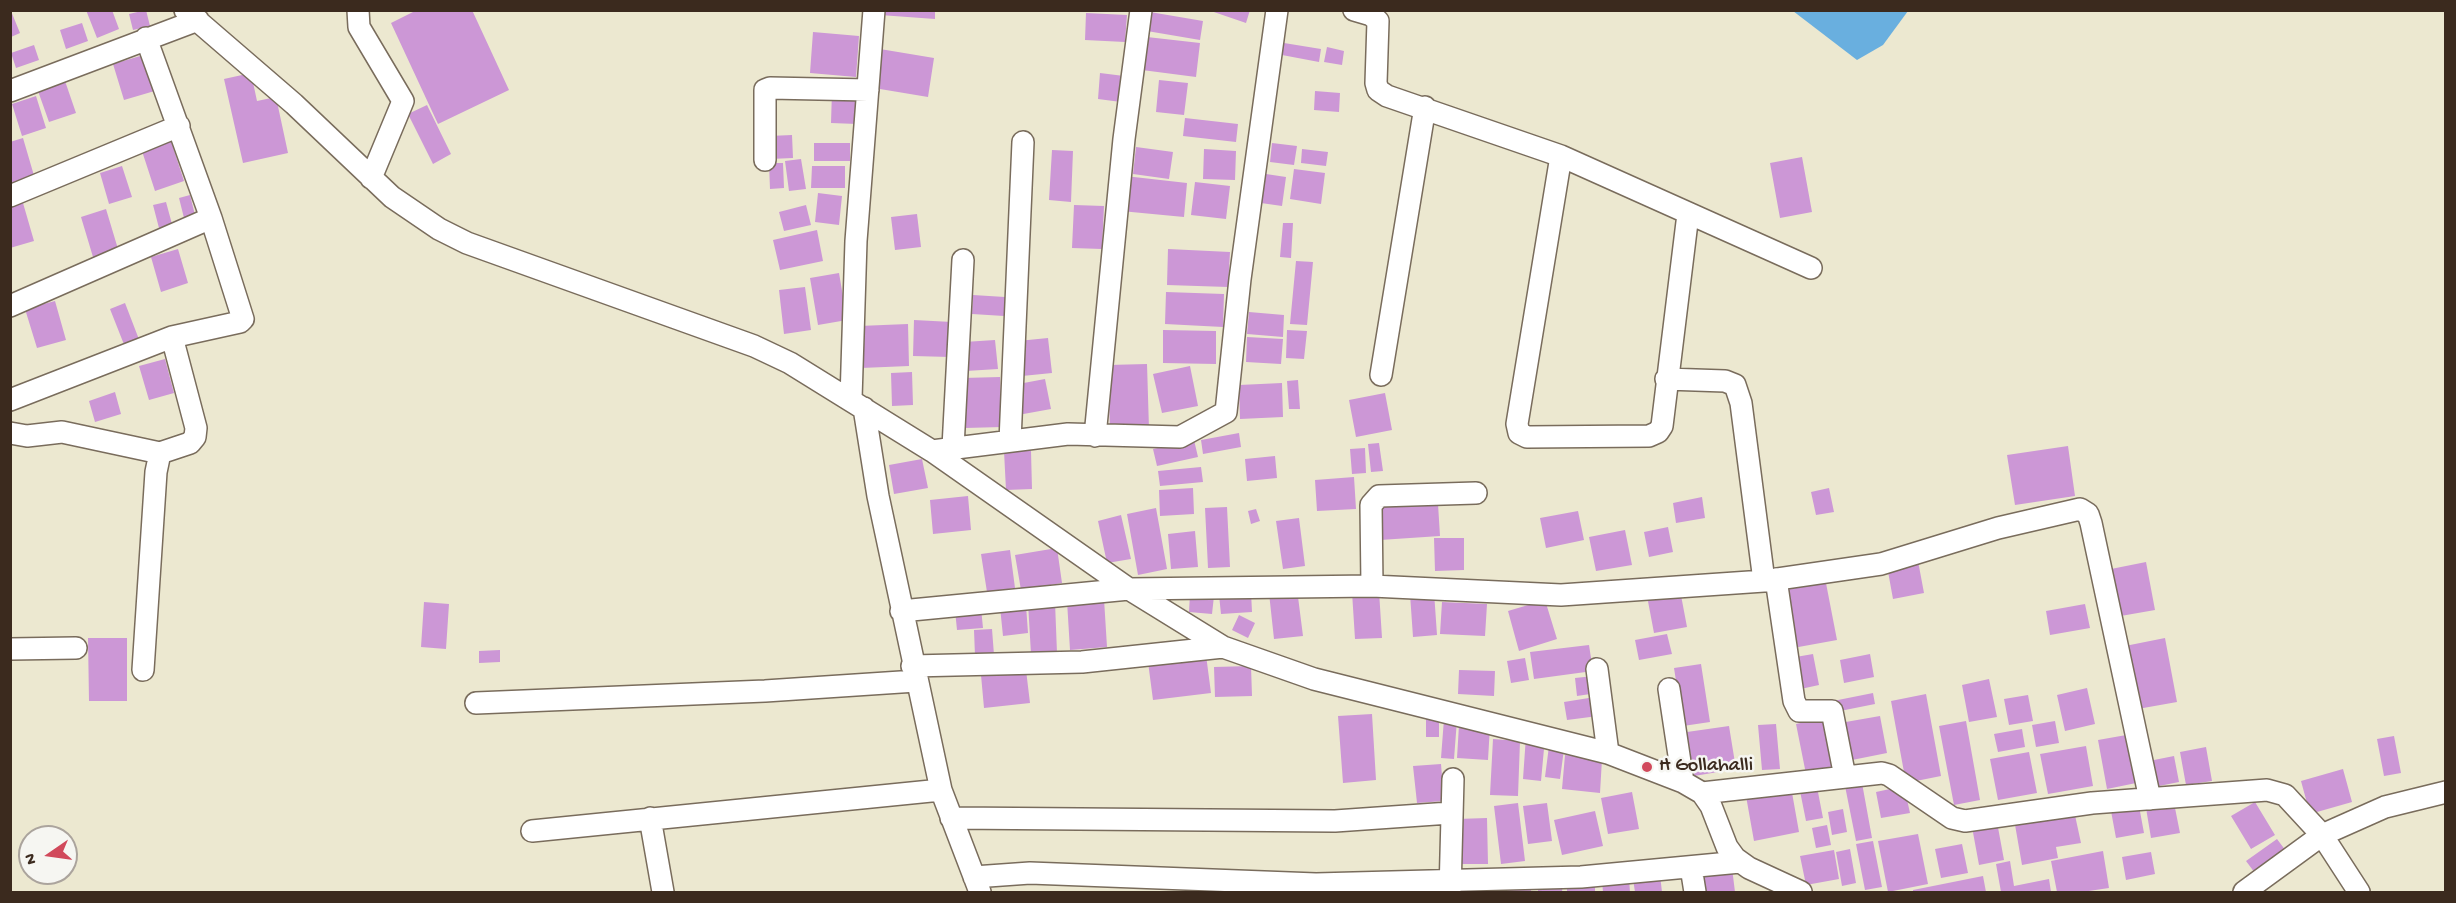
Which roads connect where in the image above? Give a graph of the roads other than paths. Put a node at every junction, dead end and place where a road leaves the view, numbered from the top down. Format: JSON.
{"nodes":[{"id":1,"x":358,"y":10,"type":"edge"},
{"id":2,"x":874,"y":10,"type":"edge"},
{"id":3,"x":1141,"y":10,"type":"edge"},
{"id":4,"x":1276,"y":10,"type":"edge"},
{"id":5,"x":1354,"y":10,"type":"edge"},
{"id":6,"x":192,"y":15,"type":"edge"},
{"id":7,"x":146,"y":38,"type":"junction"},
{"id":8,"x":868,"y":90,"type":"junction"},
{"id":9,"x":10,"y":91,"type":"edge"},
{"id":10,"x":1425,"y":107,"type":"junction"},
{"id":11,"x":179,"y":126,"type":"junction"},
{"id":12,"x":1023,"y":142,"type":"dead end"},
{"id":13,"x":1561,"y":156,"type":"junction"},
{"id":14,"x":765,"y":160,"type":"dead end"},
{"id":15,"x":371,"y":178,"type":"junction"},
{"id":16,"x":10,"y":196,"type":"edge"},
{"id":17,"x":1688,"y":214,"type":"junction"},
{"id":18,"x":211,"y":218,"type":"junction"},
{"id":19,"x":963,"y":260,"type":"dead end"},
{"id":20,"x":1811,"y":268,"type":"dead end"},
{"id":21,"x":10,"y":306,"type":"edge"},
{"id":22,"x":172,"y":337,"type":"junction"},
{"id":23,"x":1381,"y":375,"type":"dead end"},
{"id":24,"x":1666,"y":379,"type":"junction"},
{"id":25,"x":10,"y":400,"type":"edge"},
{"id":26,"x":858,"y":404,"type":"junction"},
{"id":27,"x":10,"y":433,"type":"edge"},
{"id":28,"x":1095,"y":436,"type":"junction"},
{"id":29,"x":1010,"y":441,"type":"junction"},
{"id":30,"x":953,"y":447,"type":"junction"},
{"id":31,"x":932,"y":451,"type":"junction"},
{"id":32,"x":160,"y":453,"type":"junction"},
{"id":33,"x":1476,"y":493,"type":"dead end"},
{"id":34,"x":1770,"y":580,"type":"junction"},
{"id":35,"x":1372,"y":586,"type":"junction"},
{"id":36,"x":1129,"y":589,"type":"junction"},
{"id":37,"x":901,"y":611,"type":"junction"},
{"id":38,"x":1223,"y":647,"type":"junction"},
{"id":39,"x":76,"y":648,"type":"dead end"},
{"id":40,"x":10,"y":649,"type":"edge"},
{"id":41,"x":1597,"y":669,"type":"dead end"},
{"id":42,"x":143,"y":670,"type":"dead end"},
{"id":43,"x":914,"y":674,"type":"junction"},
{"id":44,"x":1669,"y":688,"type":"dead end"},
{"id":45,"x":476,"y":703,"type":"dead end"},
{"id":46,"x":1608,"y":753,"type":"junction"},
{"id":47,"x":1845,"y":777,"type":"junction"},
{"id":48,"x":1453,"y":778,"type":"dead end"},
{"id":49,"x":1683,"y":782,"type":"junction"},
{"id":50,"x":941,"y":790,"type":"junction"},
{"id":51,"x":2445,"y":792,"type":"edge"},
{"id":52,"x":1702,"y":793,"type":"junction"},
{"id":53,"x":2150,"y":799,"type":"junction"},
{"id":54,"x":1450,"y":813,"type":"junction"},
{"id":55,"x":650,"y":818,"type":"junction"},
{"id":56,"x":951,"y":818,"type":"junction"},
{"id":57,"x":532,"y":831,"type":"dead end"},
{"id":58,"x":2322,"y":835,"type":"junction"},
{"id":59,"x":1740,"y":862,"type":"junction"},
{"id":60,"x":1691,"y":867,"type":"junction"},
{"id":61,"x":977,"y":885,"type":"edge"},
{"id":62,"x":1450,"y":886,"type":"edge"},
{"id":63,"x":1483,"y":886,"type":"edge"},
{"id":64,"x":663,"y":892,"type":"edge"},
{"id":65,"x":1695,"y":892,"type":"edge"},
{"id":66,"x":1801,"y":892,"type":"edge"},
{"id":67,"x":2244,"y":892,"type":"edge"},
{"id":68,"x":2360,"y":892,"type":"edge"}],
"edges":[{"from":1,"to":15,"type":"street"},
{"from":2,"to":8,"type":"street"},
{"from":3,"to":28,"type":"street"},
{"from":4,"to":28,"type":"street"},
{"from":5,"to":10,"type":"street"},
{"from":6,"to":7,"type":"street"},
{"from":6,"to":15,"type":"street"},
{"from":7,"to":9,"type":"street"},
{"from":7,"to":11,"type":"street"},
{"from":8,"to":14,"type":"street"},
{"from":8,"to":26,"type":"street"},
{"from":10,"to":13,"type":"street"},
{"from":10,"to":23,"type":"street"},
{"from":11,"to":16,"type":"street"},
{"from":11,"to":18,"type":"street"},
{"from":12,"to":29,"type":"street"},
{"from":13,"to":17,"type":"street"},
{"from":13,"to":24,"type":"street"},
{"from":15,"to":26,"type":"street"},
{"from":17,"to":20,"type":"street"},
{"from":17,"to":24,"type":"street"},
{"from":18,"to":21,"type":"street"},
{"from":18,"to":22,"type":"street"},
{"from":19,"to":30,"type":"street"},
{"from":22,"to":25,"type":"street"},
{"from":22,"to":32,"type":"street"},
{"from":24,"to":34,"type":"street"},
{"from":26,"to":31,"type":"street"},
{"from":26,"to":37,"type":"street"},
{"from":27,"to":32,"type":"street"},
{"from":28,"to":29,"type":"street"},
{"from":29,"to":30,"type":"street"},
{"from":30,"to":31,"type":"street"},
{"from":31,"to":36,"type":"street"},
{"from":32,"to":42,"type":"street"},
{"from":33,"to":35,"type":"street"},
{"from":34,"to":35,"type":"street"},
{"from":34,"to":47,"type":"street"},
{"from":34,"to":53,"type":"street"},
{"from":35,"to":36,"type":"street"},
{"from":36,"to":37,"type":"street"},
{"from":36,"to":38,"type":"street"},
{"from":37,"to":43,"type":"street"},
{"from":38,"to":43,"type":"street"},
{"from":38,"to":46,"type":"street"},
{"from":39,"to":40,"type":"street"},
{"from":41,"to":46,"type":"street"},
{"from":43,"to":45,"type":"street"},
{"from":43,"to":50,"type":"street"},
{"from":44,"to":49,"type":"street"},
{"from":46,"to":49,"type":"street"},
{"from":47,"to":52,"type":"street"},
{"from":47,"to":53,"type":"street"},
{"from":48,"to":54,"type":"street"},
{"from":49,"to":52,"type":"street"},
{"from":50,"to":55,"type":"street"},
{"from":50,"to":56,"type":"street"},
{"from":51,"to":58,"type":"street"},
{"from":52,"to":59,"type":"street"},
{"from":53,"to":58,"type":"street"},
{"from":54,"to":56,"type":"street"},
{"from":54,"to":62,"type":"street"},
{"from":55,"to":57,"type":"street"},
{"from":55,"to":64,"type":"street"},
{"from":56,"to":61,"type":"street"},
{"from":58,"to":67,"type":"street"},
{"from":58,"to":68,"type":"street"},
{"from":59,"to":60,"type":"street"},
{"from":59,"to":66,"type":"street"},
{"from":60,"to":63,"type":"street"},
{"from":60,"to":65,"type":"street"},
{"from":61,"to":62,"type":"street"},
{"from":62,"to":63,"type":"street"}]}
